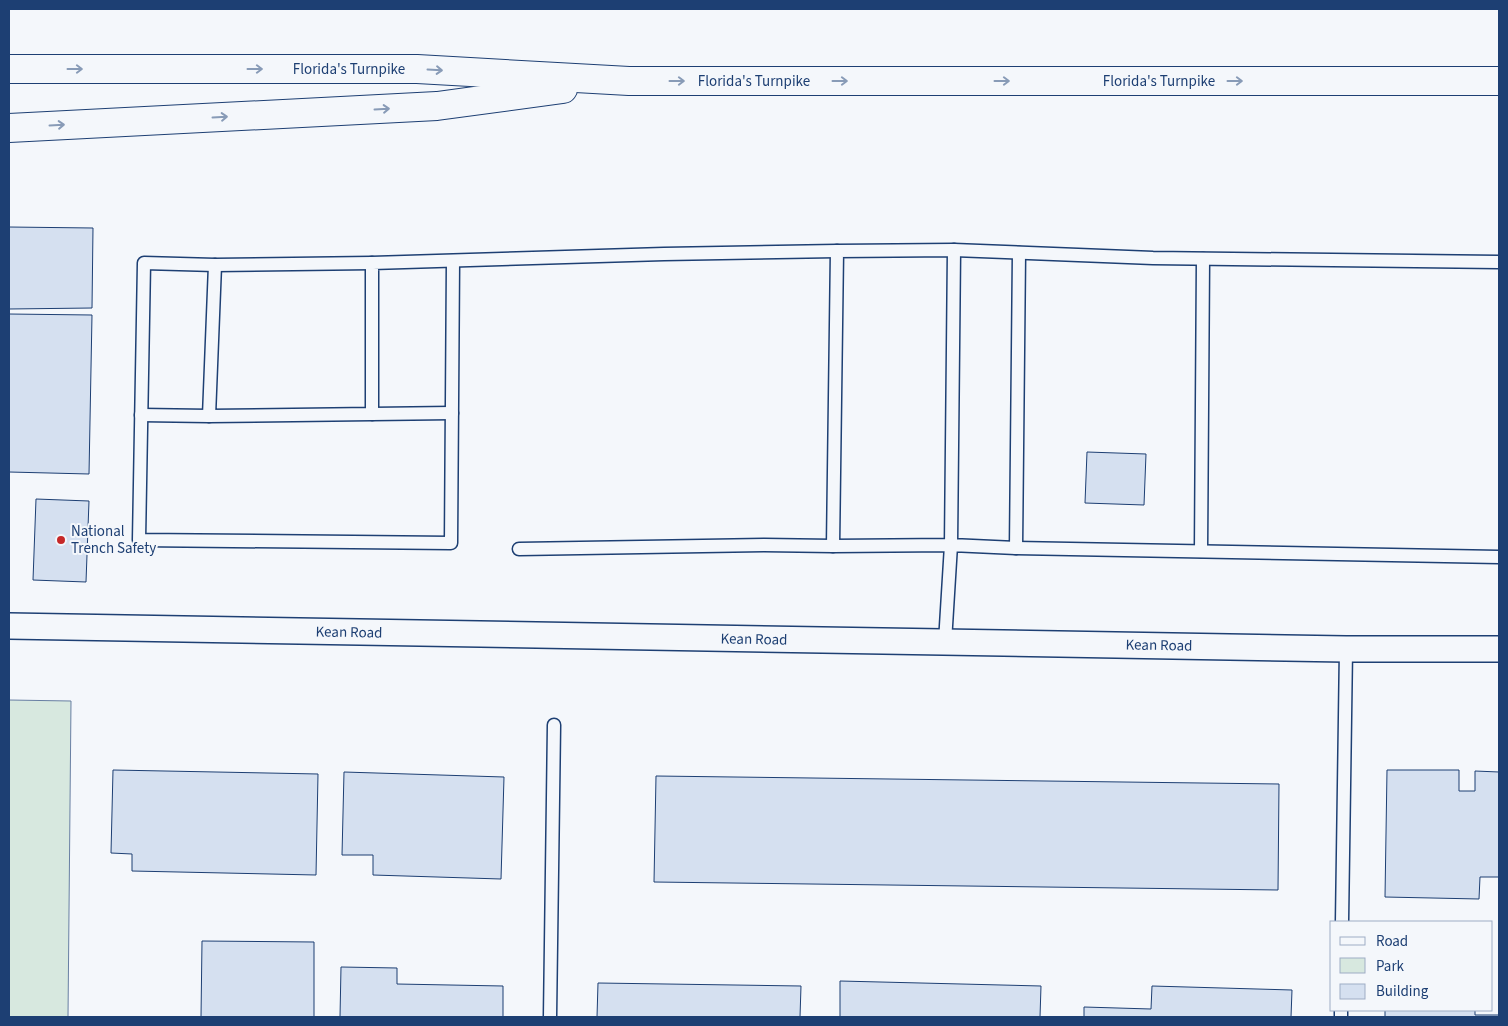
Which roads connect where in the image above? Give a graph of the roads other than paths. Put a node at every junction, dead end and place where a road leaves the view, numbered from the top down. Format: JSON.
{"nodes":[{"id":1,"x":9,"y":69,"type":"edge"},
{"id":2,"x":629,"y":80,"type":"junction"},
{"id":3,"x":1499,"y":81,"type":"edge"},
{"id":4,"x":9,"y":128,"type":"edge"},
{"id":5,"x":954,"y":250,"type":"junction"},
{"id":6,"x":837,"y":251,"type":"junction"},
{"id":7,"x":1020,"y":253,"type":"junction"},
{"id":8,"x":1203,"y":259,"type":"junction"},
{"id":9,"x":453,"y":261,"type":"junction"},
{"id":10,"x":1499,"y":262,"type":"edge"},
{"id":11,"x":372,"y":263,"type":"junction"},
{"id":12,"x":215,"y":266,"type":"junction"},
{"id":13,"x":452,"y":413,"type":"junction"},
{"id":14,"x":372,"y":414,"type":"junction"},
{"id":15,"x":141,"y":415,"type":"junction"},
{"id":16,"x":209,"y":416,"type":"junction"},
{"id":17,"x":951,"y":545,"type":"junction"},
{"id":18,"x":833,"y":546,"type":"junction"},
{"id":19,"x":1016,"y":548,"type":"junction"},
{"id":20,"x":519,"y":549,"type":"dead end"},
{"id":21,"x":1201,"y":551,"type":"junction"},
{"id":22,"x":1499,"y":557,"type":"edge"},
{"id":23,"x":9,"y":626,"type":"edge"},
{"id":24,"x":945,"y":642,"type":"junction"},
{"id":25,"x":1346,"y":649,"type":"junction"},
{"id":26,"x":1499,"y":650,"type":"edge"},
{"id":27,"x":554,"y":725,"type":"dead end"},
{"id":28,"x":1342,"y":921,"type":"edge"},
{"id":29,"x":550,"y":1017,"type":"edge"}],
"edges":[{"from":1,"to":2,"type":"highway","name":"Florida's Turnpike","one_way":true},
{"from":2,"to":3,"type":"highway","name":"Florida's Turnpike","one_way":true},
{"from":4,"to":2,"type":"highway","one_way":true},
{"from":5,"to":6,"type":"lane"},
{"from":5,"to":7,"type":"lane"},
{"from":5,"to":17,"type":"lane"},
{"from":6,"to":9,"type":"lane"},
{"from":6,"to":18,"type":"lane"},
{"from":7,"to":8,"type":"lane"},
{"from":7,"to":19,"type":"lane"},
{"from":8,"to":10,"type":"lane"},
{"from":8,"to":21,"type":"lane"},
{"from":9,"to":11,"type":"lane"},
{"from":9,"to":13,"type":"lane"},
{"from":11,"to":12,"type":"lane"},
{"from":11,"to":14,"type":"lane"},
{"from":12,"to":15,"type":"lane"},
{"from":12,"to":16,"type":"lane"},
{"from":13,"to":14,"type":"lane"},
{"from":13,"to":15,"type":"lane"},
{"from":14,"to":16,"type":"lane"},
{"from":15,"to":16,"type":"lane"},
{"from":17,"to":18,"type":"lane"},
{"from":17,"to":19,"type":"lane"},
{"from":17,"to":24,"type":"lane"},
{"from":18,"to":20,"type":"lane"},
{"from":19,"to":21,"type":"lane"},
{"from":21,"to":22,"type":"lane"},
{"from":23,"to":24,"type":"street","name":"Kean Road"},
{"from":24,"to":25,"type":"street","name":"Kean Road"},
{"from":25,"to":26,"type":"street","name":"Kean Road"},
{"from":25,"to":28,"type":"lane"},
{"from":27,"to":29,"type":"lane"}]}
